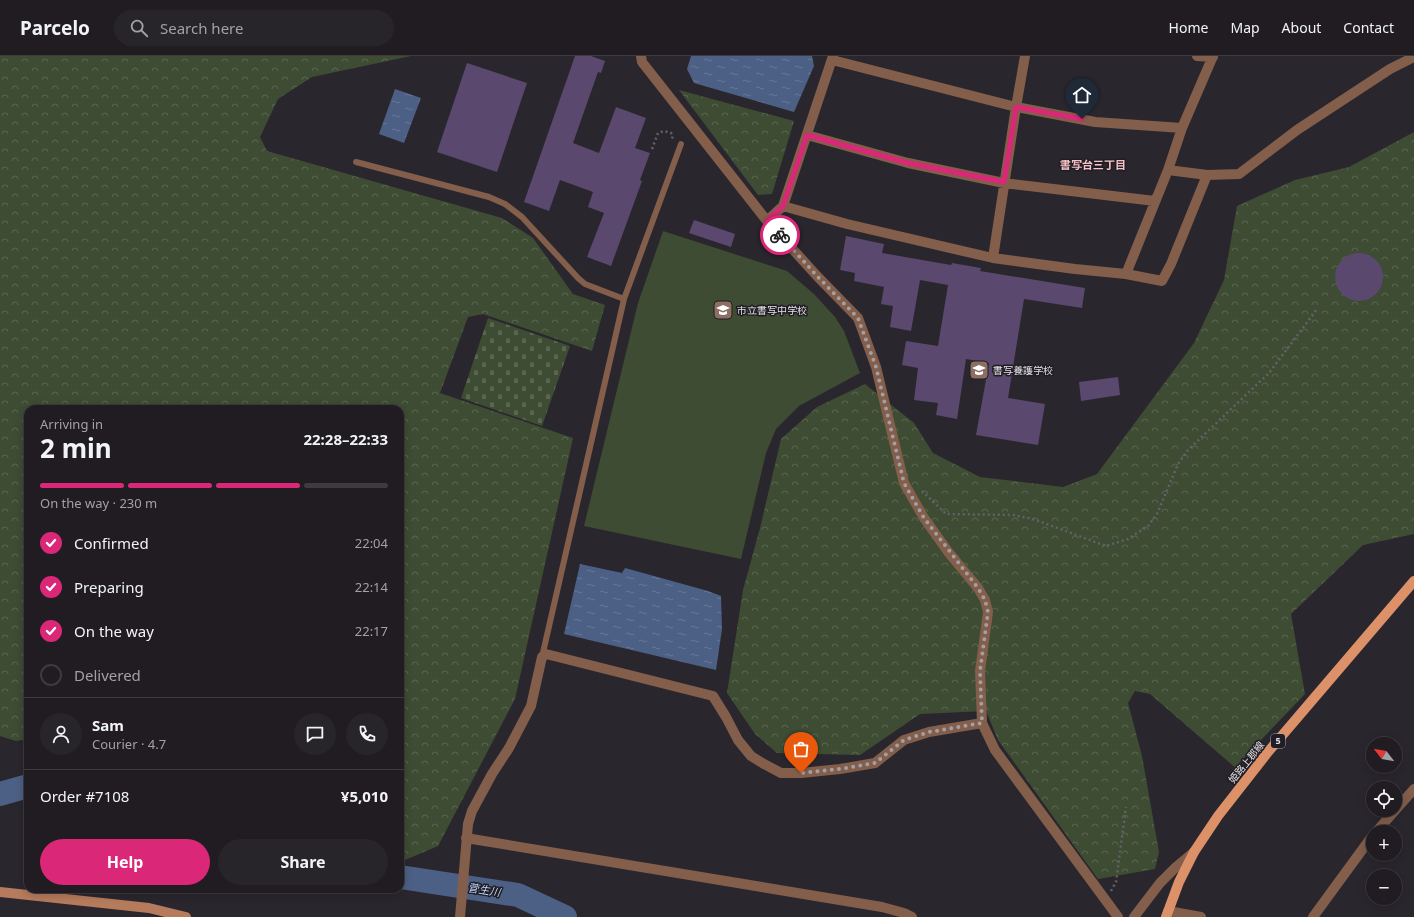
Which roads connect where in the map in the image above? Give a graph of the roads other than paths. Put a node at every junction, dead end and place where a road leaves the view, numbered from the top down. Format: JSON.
{"nodes":[{"id":1,"x":641,"y":56,"type":"edge"},
{"id":2,"x":1025,"y":56,"type":"edge"},
{"id":3,"x":1197,"y":56,"type":"edge"},
{"id":4,"x":1213,"y":57,"type":"edge"},
{"id":5,"x":1414,"y":57,"type":"edge"},
{"id":6,"x":832,"y":58,"type":"edge"},
{"id":7,"x":1016,"y":107,"type":"junction"},
{"id":8,"x":1182,"y":128,"type":"junction"},
{"id":9,"x":807,"y":135,"type":"junction"},
{"id":10,"x":681,"y":144,"type":"dead end"},
{"id":11,"x":356,"y":162,"type":"dead end"},
{"id":12,"x":1168,"y":170,"type":"junction"},
{"id":13,"x":1206,"y":175,"type":"junction"},
{"id":14,"x":1004,"y":182,"type":"junction"},
{"id":15,"x":1155,"y":200,"type":"junction"},
{"id":16,"x":783,"y":206,"type":"junction"},
{"id":17,"x":767,"y":221,"type":"junction"},
{"id":18,"x":993,"y":258,"type":"junction"},
{"id":19,"x":1126,"y":274,"type":"junction"},
{"id":20,"x":624,"y":300,"type":"junction"},
{"id":21,"x":1414,"y":581,"type":"edge"},
{"id":22,"x":542,"y":657,"type":"junction"},
{"id":23,"x":982,"y":723,"type":"junction"},
{"id":24,"x":1414,"y":789,"type":"edge"},
{"id":25,"x":1382,"y":825,"type":"edge"},
{"id":26,"x":466,"y":841,"type":"junction"},
{"id":27,"x":1366,"y":845,"type":"edge"},
{"id":28,"x":1194,"y":852,"type":"junction"},
{"id":29,"x":0,"y":892,"type":"edge"},
{"id":30,"x":1167,"y":914,"type":"edge"},
{"id":31,"x":186,"y":917,"type":"edge"},
{"id":32,"x":460,"y":917,"type":"edge"},
{"id":33,"x":912,"y":917,"type":"edge"},
{"id":34,"x":1118,"y":917,"type":"edge"},
{"id":35,"x":1134,"y":917,"type":"edge"},
{"id":36,"x":1201,"y":917,"type":"edge"},
{"id":37,"x":1313,"y":917,"type":"edge"}],
"edges":[{"from":1,"to":17,"type":"street"},
{"from":2,"to":7,"type":"street"},
{"from":3,"to":4,"type":"street"},
{"from":4,"to":8,"type":"street"},
{"from":5,"to":13,"type":"street"},
{"from":6,"to":7,"type":"street"},
{"from":6,"to":9,"type":"street"},
{"from":7,"to":8,"type":"street"},
{"from":7,"to":14,"type":"street"},
{"from":8,"to":12,"type":"street"},
{"from":9,"to":14,"type":"street"},
{"from":9,"to":16,"type":"street"},
{"from":10,"to":20,"type":"lane"},
{"from":11,"to":20,"type":"lane"},
{"from":12,"to":13,"type":"street"},
{"from":12,"to":15,"type":"street"},
{"from":13,"to":19,"type":"street"},
{"from":14,"to":15,"type":"street"},
{"from":14,"to":18,"type":"street"},
{"from":15,"to":19,"type":"street"},
{"from":16,"to":17,"type":"street"},
{"from":16,"to":18,"type":"street"},
{"from":17,"to":23,"type":"street"},
{"from":18,"to":19,"type":"street"},
{"from":20,"to":22,"type":"lane"},
{"from":21,"to":28,"type":"main road","name":"姫路上郡線","number":"5"},
{"from":22,"to":23,"type":"street"},
{"from":22,"to":26,"type":"street"},
{"from":23,"to":34,"type":"street"},
{"from":24,"to":25,"type":"street"},
{"from":26,"to":32,"type":"street"},
{"from":26,"to":33,"type":"street"},
{"from":27,"to":37,"type":"street"},
{"from":28,"to":30,"type":"main road","name":"姫路上郡線","number":"5"},
{"from":28,"to":35,"type":"street"},
{"from":29,"to":31,"type":"main road"},
{"from":30,"to":36,"type":"street"}]}
